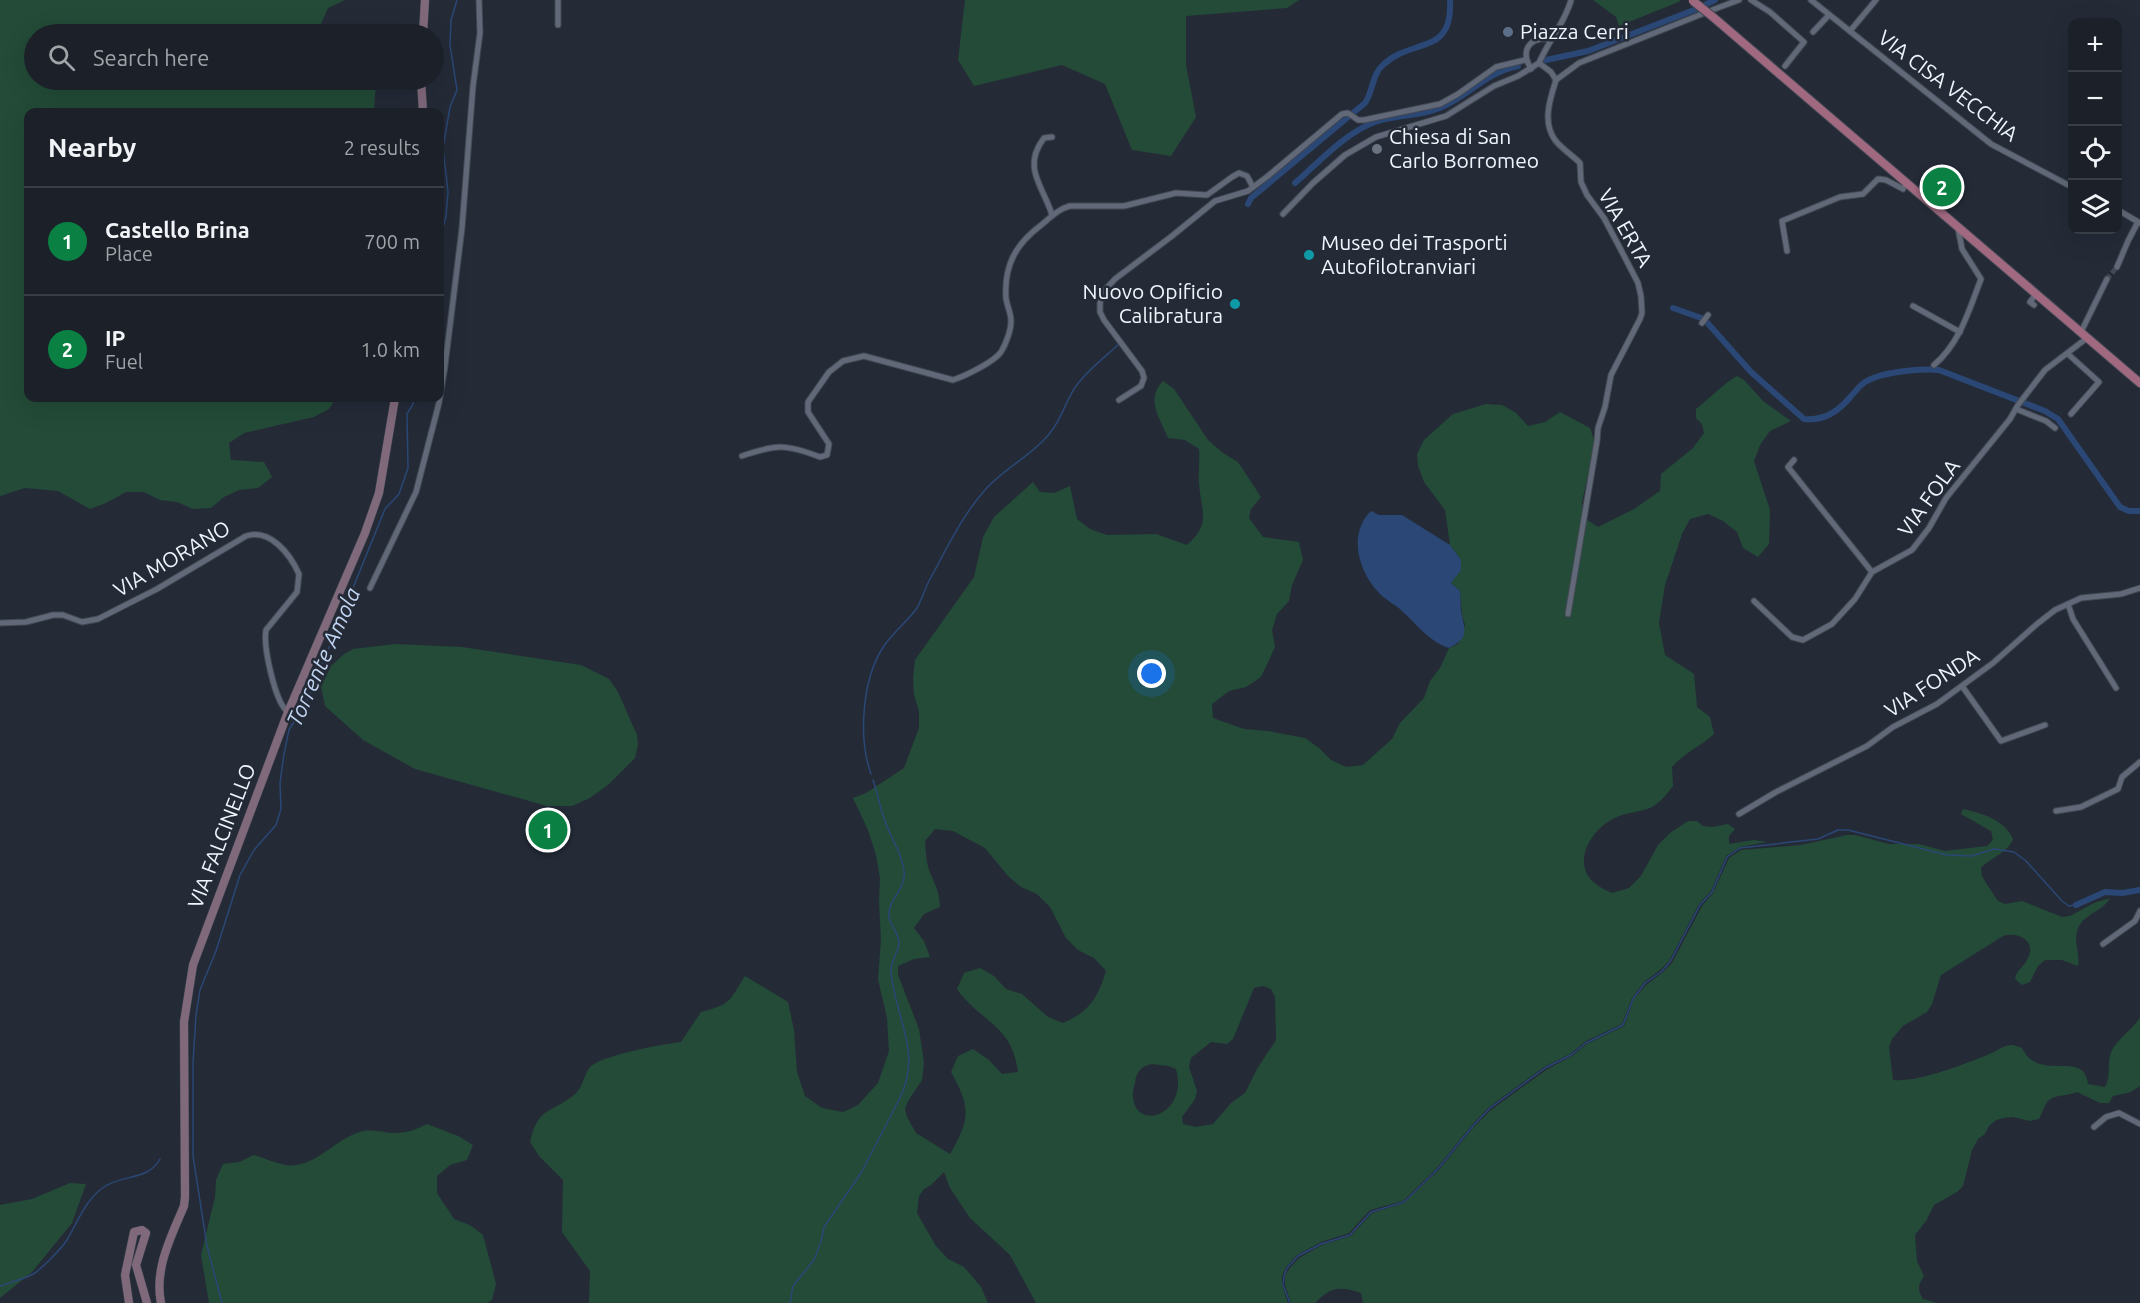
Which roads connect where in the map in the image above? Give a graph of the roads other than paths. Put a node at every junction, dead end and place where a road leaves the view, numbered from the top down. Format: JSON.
{"nodes":[{"id":1,"x":425,"y":0,"type":"edge"},
{"id":2,"x":479,"y":0,"type":"edge"},
{"id":3,"x":558,"y":0,"type":"edge"},
{"id":4,"x":1571,"y":0,"type":"edge"},
{"id":5,"x":1739,"y":0,"type":"edge"},
{"id":6,"x":1751,"y":0,"type":"edge"},
{"id":7,"x":1811,"y":0,"type":"edge"},
{"id":8,"x":1875,"y":0,"type":"edge"},
{"id":9,"x":1693,"y":1,"type":"edge"},
{"id":10,"x":1702,"y":14,"type":"dead end"},
{"id":11,"x":1713,"y":14,"type":"junction"},
{"id":12,"x":1829,"y":15,"type":"junction"},
{"id":13,"x":424,"y":24,"type":"edge"},
{"id":14,"x":558,"y":25,"type":"dead end"},
{"id":15,"x":1850,"y":31,"type":"junction"},
{"id":16,"x":1813,"y":32,"type":"dead end"},
{"id":17,"x":1550,"y":39,"type":"junction"},
{"id":18,"x":1525,"y":60,"type":"junction"},
{"id":19,"x":1539,"y":63,"type":"junction"},
{"id":20,"x":1785,"y":66,"type":"dead end"},
{"id":21,"x":1531,"y":69,"type":"junction"},
{"id":22,"x":1556,"y":80,"type":"junction"},
{"id":23,"x":422,"y":90,"type":"edge"},
{"id":24,"x":423,"y":108,"type":"edge"},
{"id":25,"x":1052,"y":137,"type":"dead end"},
{"id":26,"x":1906,"y":183,"type":"junction"},
{"id":27,"x":2068,"y":185,"type":"edge"},
{"id":28,"x":1253,"y":187,"type":"junction"},
{"id":29,"x":2122,"y":212,"type":"edge"},
{"id":30,"x":1283,"y":214,"type":"dead end"},
{"id":31,"x":1052,"y":215,"type":"junction"},
{"id":32,"x":2139,"y":222,"type":"edge"},
{"id":33,"x":1958,"y":228,"type":"junction"},
{"id":34,"x":1787,"y":251,"type":"dead end"},
{"id":35,"x":2117,"y":267,"type":"tunnel mouth"},
{"id":36,"x":2107,"y":279,"type":"tunnel mouth"},
{"id":37,"x":2036,"y":294,"type":"junction"},
{"id":38,"x":2030,"y":302,"type":"dead end"},
{"id":39,"x":1913,"y":306,"type":"dead end"},
{"id":40,"x":1708,"y":315,"type":"dead end"},
{"id":41,"x":1702,"y":323,"type":"dead end"},
{"id":42,"x":1960,"y":332,"type":"junction"},
{"id":43,"x":2084,"y":335,"type":"junction"},
{"id":44,"x":2067,"y":354,"type":"junction"},
{"id":45,"x":1934,"y":365,"type":"dead end"},
{"id":46,"x":444,"y":372,"type":"edge"},
{"id":47,"x":2140,"y":383,"type":"edge"},
{"id":48,"x":1119,"y":400,"type":"dead end"},
{"id":49,"x":394,"y":402,"type":"edge"},
{"id":50,"x":439,"y":402,"type":"edge"},
{"id":51,"x":2017,"y":407,"type":"junction"},
{"id":52,"x":2071,"y":414,"type":"dead end"},
{"id":53,"x":2055,"y":428,"type":"dead end"},
{"id":54,"x":742,"y":456,"type":"dead end"},
{"id":55,"x":1794,"y":460,"type":"dead end"},
{"id":56,"x":1872,"y":572,"type":"junction"},
{"id":57,"x":370,"y":588,"type":"dead end"},
{"id":58,"x":2140,"y":588,"type":"edge"},
{"id":59,"x":1754,"y":601,"type":"dead end"},
{"id":60,"x":2068,"y":604,"type":"junction"},
{"id":61,"x":1568,"y":614,"type":"dead end"},
{"id":62,"x":0,"y":623,"type":"edge"},
{"id":63,"x":1962,"y":686,"type":"junction"},
{"id":64,"x":2116,"y":688,"type":"dead end"},
{"id":65,"x":288,"y":712,"type":"junction"},
{"id":66,"x":2045,"y":725,"type":"dead end"},
{"id":67,"x":2140,"y":762,"type":"edge"},
{"id":68,"x":2056,"y":811,"type":"dead end"},
{"id":69,"x":1739,"y":814,"type":"dead end"},
{"id":70,"x":2140,"y":911,"type":"edge"},
{"id":71,"x":2103,"y":944,"type":"dead end"},
{"id":72,"x":2140,"y":1124,"type":"edge"},
{"id":73,"x":2094,"y":1127,"type":"dead end"},
{"id":74,"x":129,"y":1303,"type":"edge"},
{"id":75,"x":147,"y":1303,"type":"edge"},
{"id":76,"x":161,"y":1303,"type":"edge"}],
"edges":[{"from":1,"to":13,"type":"street"},
{"from":2,"to":46,"type":"street"},
{"from":3,"to":14,"type":"street"},
{"from":4,"to":17,"type":"street"},
{"from":5,"to":11,"type":"street"},
{"from":6,"to":20,"type":"street"},
{"from":7,"to":12,"type":"street","name":"VIA CISA VECCHIA"},
{"from":8,"to":15,"type":"street"},
{"from":9,"to":11,"type":"main road","bridge":true},
{"from":10,"to":22,"type":"street"},
{"from":11,"to":26,"type":"main road"},
{"from":12,"to":15,"type":"street","name":"VIA CISA VECCHIA"},
{"from":12,"to":16,"type":"street"},
{"from":15,"to":27,"type":"street","name":"VIA CISA VECCHIA"},
{"from":17,"to":18,"type":"street"},
{"from":17,"to":19,"type":"street"},
{"from":18,"to":21,"type":"street"},
{"from":18,"to":28,"type":"street"},
{"from":19,"to":21,"type":"street"},
{"from":19,"to":22,"type":"street"},
{"from":21,"to":30,"type":"street"},
{"from":22,"to":61,"type":"street","name":"VIA ERTA"},
{"from":23,"to":24,"type":"street"},
{"from":25,"to":31,"type":"street"},
{"from":26,"to":33,"type":"main road"},
{"from":26,"to":34,"type":"street"},
{"from":28,"to":31,"type":"street"},
{"from":28,"to":48,"type":"street"},
{"from":29,"to":32,"type":"street"},
{"from":31,"to":54,"type":"street"},
{"from":32,"to":35,"type":"street"},
{"from":33,"to":37,"type":"main road"},
{"from":33,"to":42,"type":"street"},
{"from":36,"to":43,"type":"street"},
{"from":37,"to":38,"type":"street"},
{"from":37,"to":43,"type":"main road"},
{"from":39,"to":42,"type":"street"},
{"from":40,"to":41,"type":"street"},
{"from":42,"to":45,"type":"street"},
{"from":43,"to":44,"type":"street","name":"VIA FOLA"},
{"from":43,"to":47,"type":"main road"},
{"from":44,"to":51,"type":"street","name":"VIA FOLA"},
{"from":44,"to":52,"type":"street"},
{"from":49,"to":65,"type":"street","name":"VIA FALCINELLO"},
{"from":50,"to":57,"type":"street"},
{"from":51,"to":53,"type":"street"},
{"from":51,"to":56,"type":"street","name":"VIA FOLA"},
{"from":55,"to":56,"type":"street"},
{"from":56,"to":59,"type":"street","name":"VIA FOLA"},
{"from":58,"to":60,"type":"street","name":"VIA FONDA"},
{"from":60,"to":63,"type":"street","name":"VIA FONDA"},
{"from":60,"to":64,"type":"street"},
{"from":62,"to":65,"type":"street","name":"VIA MORANO"},
{"from":63,"to":66,"type":"street"},
{"from":63,"to":69,"type":"street","name":"VIA FONDA"},
{"from":65,"to":76,"type":"street","name":"VIA FALCINELLO"},
{"from":67,"to":68,"type":"street"},
{"from":70,"to":71,"type":"street"},
{"from":72,"to":73,"type":"street"},
{"from":74,"to":75,"type":"street"}]}
